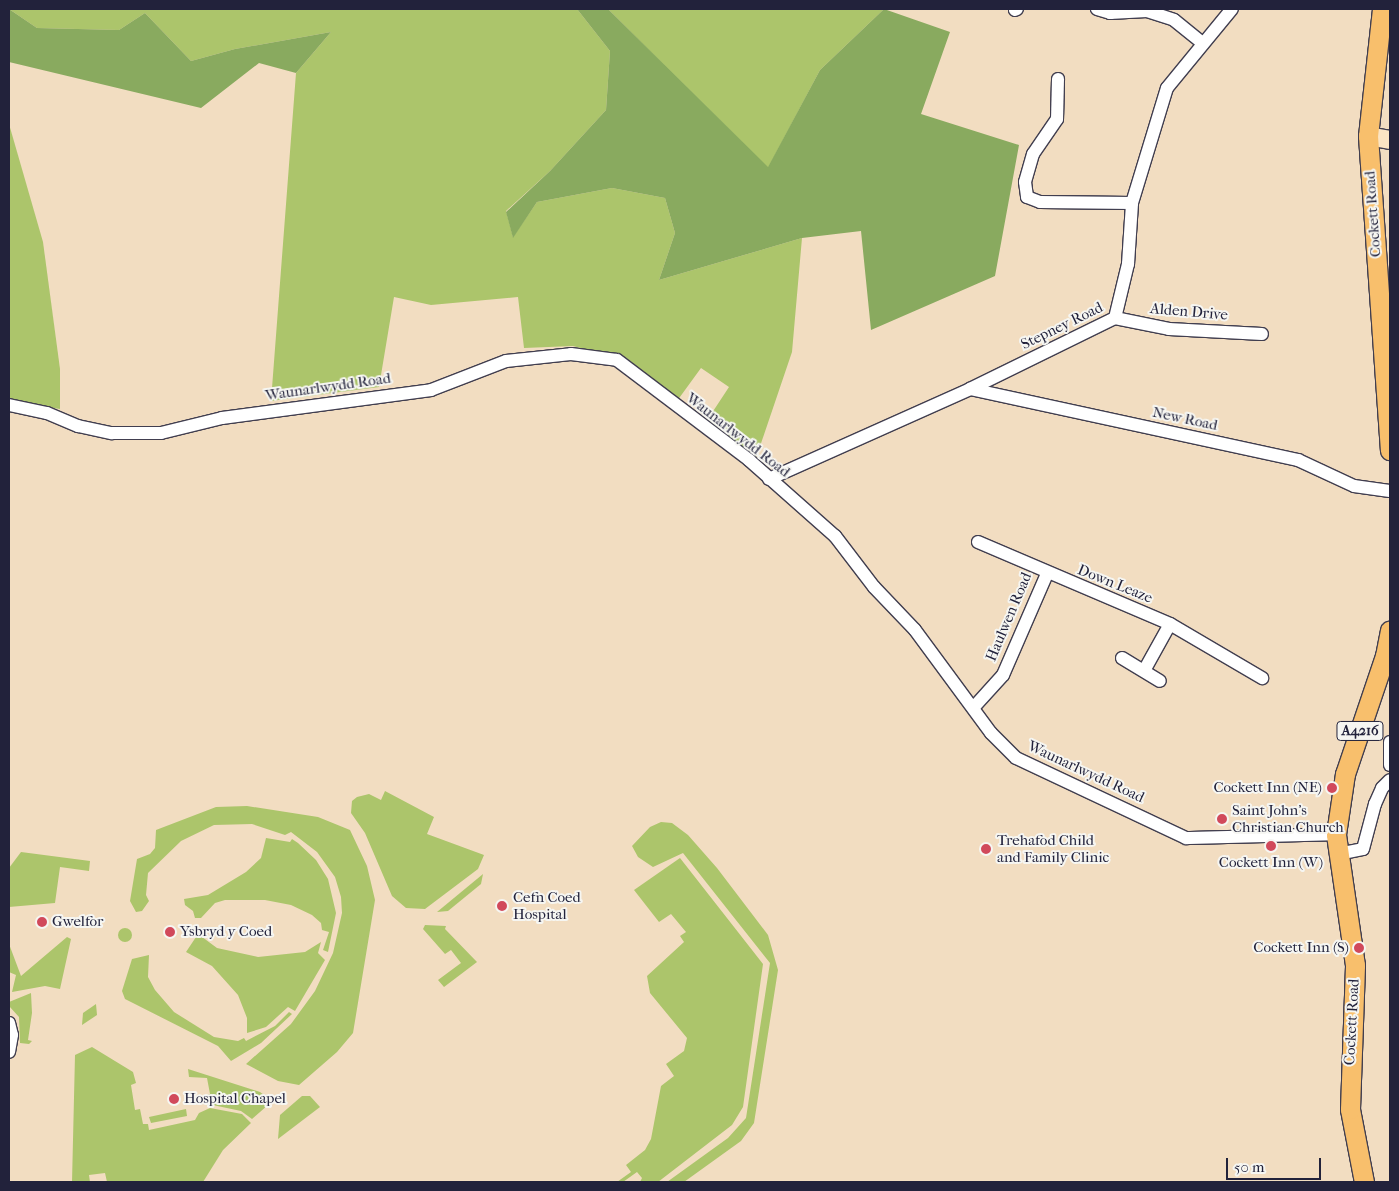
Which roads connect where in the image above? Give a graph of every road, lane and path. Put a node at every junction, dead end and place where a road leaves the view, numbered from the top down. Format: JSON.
{"nodes":[{"id":1,"x":1097,"y":9,"type":"edge"},
{"id":2,"x":1232,"y":9,"type":"edge"},
{"id":3,"x":1382,"y":9,"type":"edge"},
{"id":4,"x":1202,"y":43,"type":"junction"},
{"id":5,"x":1058,"y":79,"type":"dead end"},
{"id":6,"x":1368,"y":136,"type":"junction"},
{"id":7,"x":1390,"y":140,"type":"edge"},
{"id":8,"x":1132,"y":203,"type":"junction"},
{"id":9,"x":1115,"y":318,"type":"junction"},
{"id":10,"x":1262,"y":334,"type":"dead end"},
{"id":11,"x":970,"y":388,"type":"junction"},
{"id":12,"x":9,"y":405,"type":"edge"},
{"id":13,"x":1390,"y":450,"type":"edge"},
{"id":14,"x":769,"y":479,"type":"junction"},
{"id":15,"x":1390,"y":491,"type":"edge"},
{"id":16,"x":978,"y":542,"type":"dead end"},
{"id":17,"x":1047,"y":574,"type":"junction"},
{"id":18,"x":1170,"y":624,"type":"junction"},
{"id":19,"x":1390,"y":630,"type":"edge"},
{"id":20,"x":1122,"y":658,"type":"dead end"},
{"id":21,"x":1144,"y":669,"type":"junction"},
{"id":22,"x":1262,"y":678,"type":"dead end"},
{"id":23,"x":1160,"y":682,"type":"dead end"},
{"id":24,"x":974,"y":707,"type":"junction"},
{"id":25,"x":1390,"y":742,"type":"edge"},
{"id":26,"x":1390,"y":765,"type":"edge"},
{"id":27,"x":1390,"y":780,"type":"edge"},
{"id":28,"x":1336,"y":834,"type":"junction"},
{"id":29,"x":1338,"y":854,"type":"junction"},
{"id":30,"x":9,"y":1023,"type":"edge"},
{"id":31,"x":9,"y":1052,"type":"edge"},
{"id":32,"x":1364,"y":1182,"type":"edge"}],
"edges":[{"from":1,"to":4,"type":"street"},
{"from":2,"to":4,"type":"street","name":"Stepney Road"},
{"from":3,"to":6,"type":"main road","name":"Cockett Road"},
{"from":4,"to":8,"type":"street","name":"Stepney Road"},
{"from":5,"to":8,"type":"street"},
{"from":6,"to":7,"type":"street"},
{"from":6,"to":13,"type":"main road","name":"Cockett Road"},
{"from":8,"to":9,"type":"street","name":"Stepney Road"},
{"from":9,"to":10,"type":"street","name":"Alden Drive"},
{"from":9,"to":11,"type":"street","name":"Stepney Road"},
{"from":11,"to":14,"type":"street","name":"Stepney Road"},
{"from":11,"to":15,"type":"street","name":"New Road"},
{"from":12,"to":14,"type":"street","name":"Waunarlwydd Road"},
{"from":14,"to":24,"type":"street","name":"Waunarlwydd Road"},
{"from":16,"to":17,"type":"street","name":"Haulwen Road"},
{"from":17,"to":18,"type":"street","name":"Down Leaze"},
{"from":17,"to":24,"type":"street","name":"Haulwen Road"},
{"from":18,"to":21,"type":"street"},
{"from":18,"to":22,"type":"street","name":"Down Leaze"},
{"from":19,"to":28,"type":"main road","name":"Cockett Road","number":"A4216"},
{"from":20,"to":21,"type":"street"},
{"from":21,"to":23,"type":"street"},
{"from":24,"to":28,"type":"street","name":"Waunarlwydd Road"},
{"from":25,"to":26,"type":"street"},
{"from":27,"to":29,"type":"street"},
{"from":28,"to":29,"type":"main road","name":"Cockett Road","number":"A4216"},
{"from":29,"to":32,"type":"main road","name":"Cockett Road","number":"A4216"},
{"from":30,"to":31,"type":"street"}]}
